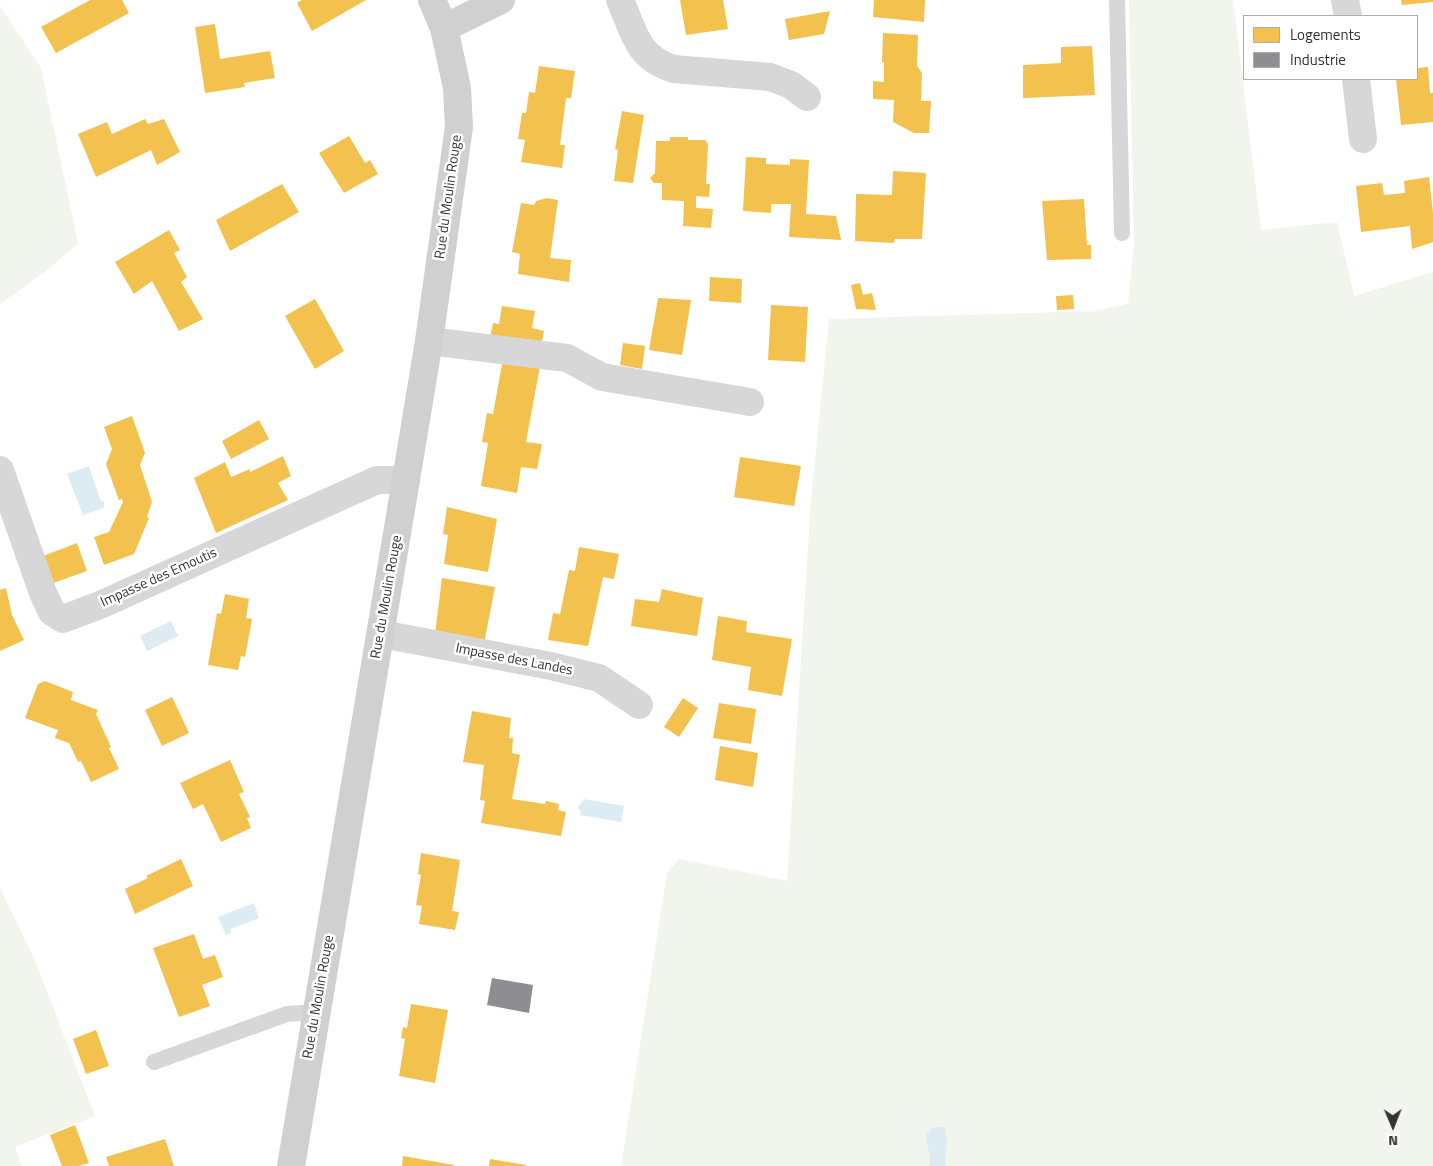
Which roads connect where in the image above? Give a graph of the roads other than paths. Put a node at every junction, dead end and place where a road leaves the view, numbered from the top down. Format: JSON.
{"nodes":[{"id":1,"x":432,"y":0,"type":"edge"},
{"id":2,"x":501,"y":0,"type":"edge"},
{"id":3,"x":620,"y":0,"type":"edge"},
{"id":4,"x":1117,"y":0,"type":"edge"},
{"id":5,"x":1346,"y":0,"type":"edge"},
{"id":6,"x":1348,"y":15,"type":"edge"},
{"id":7,"x":444,"y":28,"type":"junction"},
{"id":8,"x":1356,"y":80,"type":"edge"},
{"id":9,"x":807,"y":97,"type":"dead end"},
{"id":10,"x":1364,"y":139,"type":"dead end"},
{"id":11,"x":1122,"y":233,"type":"dead end"},
{"id":12,"x":428,"y":341,"type":"junction"},
{"id":13,"x":750,"y":402,"type":"dead end"},
{"id":14,"x":0,"y":470,"type":"edge"},
{"id":15,"x":406,"y":480,"type":"junction"},
{"id":16,"x":381,"y":634,"type":"junction"},
{"id":17,"x":639,"y":705,"type":"dead end"},
{"id":18,"x":316,"y":1012,"type":"junction"},
{"id":19,"x":154,"y":1062,"type":"dead end"},
{"id":20,"x":291,"y":1166,"type":"edge"}],
"edges":[{"from":1,"to":7,"type":"street","name":"Rue du Moulin Rouge"},
{"from":2,"to":7,"type":"street"},
{"from":3,"to":9,"type":"street"},
{"from":4,"to":11,"type":"lane"},
{"from":5,"to":6,"type":"street"},
{"from":7,"to":12,"type":"street","name":"Rue du Moulin Rouge"},
{"from":8,"to":10,"type":"street"},
{"from":12,"to":13,"type":"street"},
{"from":12,"to":15,"type":"street","name":"Rue du Moulin Rouge"},
{"from":14,"to":15,"type":"street","name":"Impasse des Emoutis"},
{"from":15,"to":16,"type":"street","name":"Rue du Moulin Rouge"},
{"from":16,"to":17,"type":"street","name":"Impasse des Landes"},
{"from":16,"to":18,"type":"street","name":"Rue du Moulin Rouge"},
{"from":18,"to":19,"type":"lane"},
{"from":18,"to":20,"type":"street","name":"Rue du Moulin Rouge"}]}
